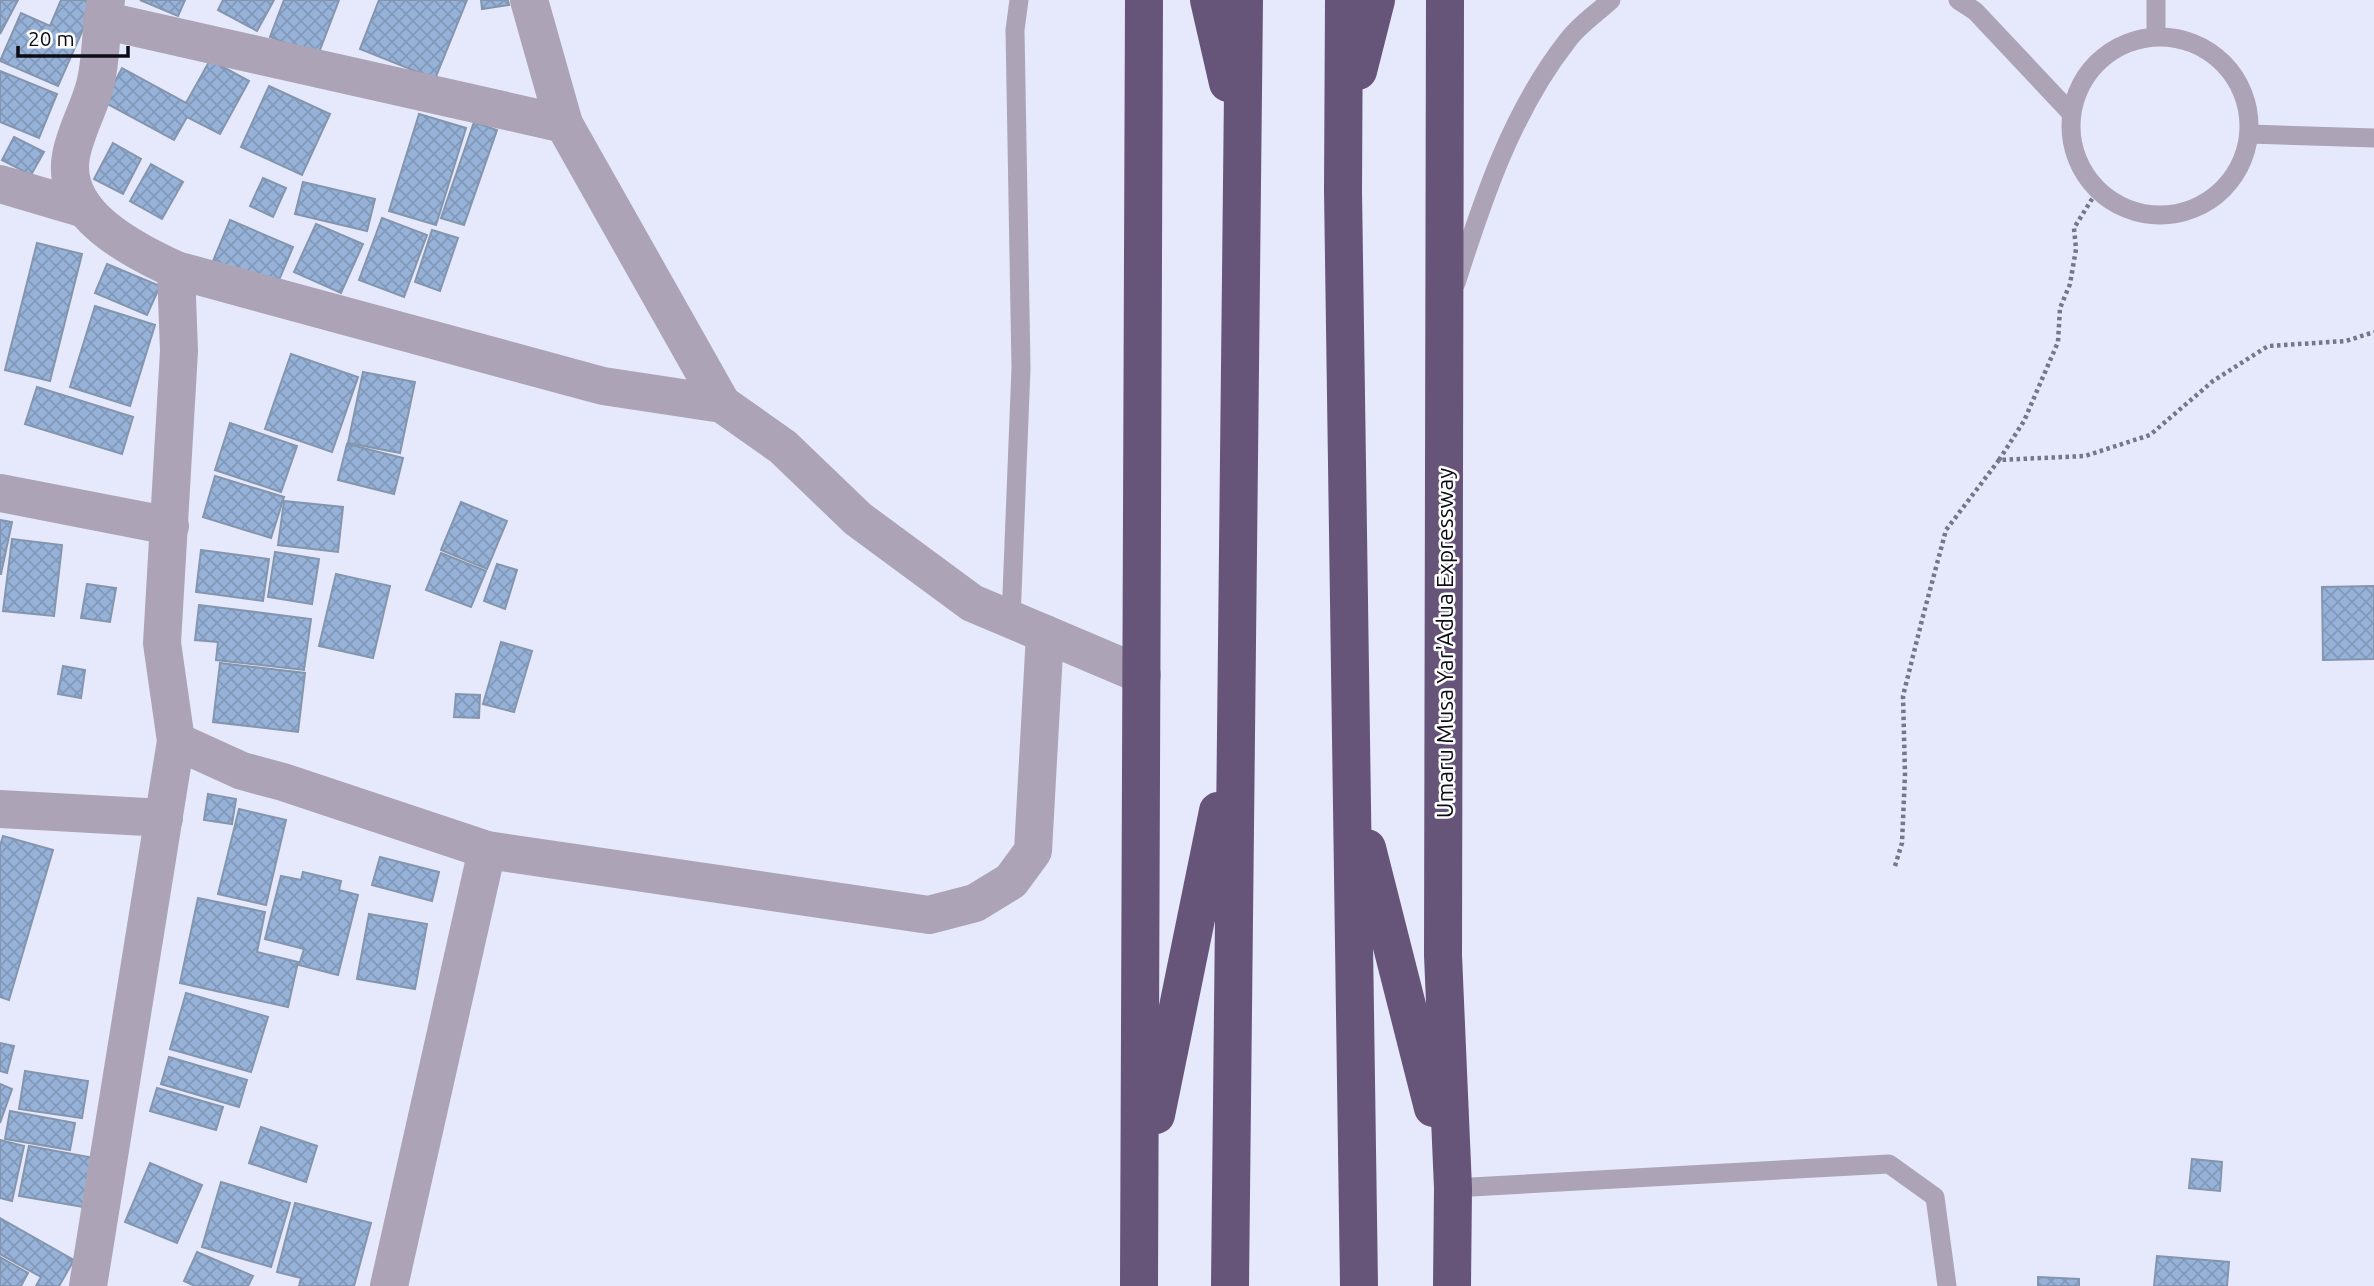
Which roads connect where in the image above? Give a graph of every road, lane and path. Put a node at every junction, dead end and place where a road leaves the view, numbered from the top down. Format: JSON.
{"nodes":[{"id":1,"x":529,"y":0,"type":"edge"},
{"id":2,"x":1019,"y":0,"type":"edge"},
{"id":3,"x":1144,"y":0,"type":"edge"},
{"id":4,"x":1209,"y":0,"type":"edge"},
{"id":5,"x":1244,"y":0,"type":"edge"},
{"id":6,"x":1344,"y":0,"type":"edge"},
{"id":7,"x":1376,"y":0,"type":"edge"},
{"id":8,"x":1445,"y":0,"type":"edge"},
{"id":9,"x":1611,"y":0,"type":"edge"},
{"id":10,"x":1958,"y":0,"type":"edge"},
{"id":11,"x":2156,"y":0,"type":"edge"},
{"id":12,"x":104,"y":10,"type":"edge"},
{"id":13,"x":2156,"y":36,"type":"junction"},
{"id":14,"x":2071,"y":113,"type":"junction"},
{"id":15,"x":564,"y":124,"type":"junction"},
{"id":16,"x":1343,"y":131,"type":"junction"},
{"id":17,"x":2249,"y":134,"type":"junction"},
{"id":18,"x":2374,"y":138,"type":"edge"},
{"id":19,"x":1242,"y":144,"type":"junction"},
{"id":20,"x":0,"y":184,"type":"edge"},
{"id":21,"x":2097,"y":191,"type":"junction"},
{"id":22,"x":85,"y":209,"type":"junction"},
{"id":23,"x":176,"y":270,"type":"junction"},
{"id":24,"x":1444,"y":317,"type":"junction"},
{"id":25,"x":2374,"y":332,"type":"edge"},
{"id":26,"x":722,"y":404,"type":"junction"},
{"id":27,"x":1999,"y":460,"type":"junction"},
{"id":28,"x":0,"y":493,"type":"edge"},
{"id":29,"x":170,"y":526,"type":"junction"},
{"id":30,"x":1028,"y":626,"type":"junction"},
{"id":31,"x":1142,"y":675,"type":"junction"},
{"id":32,"x":1236,"y":723,"type":"junction"},
{"id":33,"x":176,"y":741,"type":"junction"},
{"id":34,"x":1352,"y":785,"type":"junction"},
{"id":35,"x":0,"y":809,"type":"edge"},
{"id":36,"x":164,"y":818,"type":"junction"},
{"id":37,"x":487,"y":850,"type":"junction"},
{"id":38,"x":1895,"y":866,"type":"dead end"},
{"id":39,"x":1453,"y":1188,"type":"junction"},
{"id":40,"x":1139,"y":1198,"type":"junction"},
{"id":41,"x":88,"y":1286,"type":"edge"},
{"id":42,"x":389,"y":1286,"type":"edge"},
{"id":43,"x":1139,"y":1286,"type":"edge"},
{"id":44,"x":1230,"y":1286,"type":"edge"},
{"id":45,"x":1359,"y":1286,"type":"edge"},
{"id":46,"x":1452,"y":1286,"type":"edge"},
{"id":47,"x":1947,"y":1286,"type":"edge"}],
"edges":[{"from":1,"to":15,"type":"street"},
{"from":2,"to":30,"type":"lane"},
{"from":3,"to":31,"type":"highway"},
{"from":4,"to":19,"type":"highway"},
{"from":5,"to":19,"type":"highway"},
{"from":6,"to":16,"type":"highway"},
{"from":7,"to":16,"type":"highway"},
{"from":8,"to":24,"type":"highway","name":"Umaru Musa Yar'Adua Expressway"},
{"from":9,"to":24,"type":"lane"},
{"from":10,"to":14,"type":"lane"},
{"from":11,"to":13,"type":"lane"},
{"from":12,"to":15,"type":"street"},
{"from":12,"to":22,"type":"street"},
{"from":13,"to":14,"type":"lane"},
{"from":13,"to":17,"type":"lane"},
{"from":14,"to":21,"type":"lane"},
{"from":15,"to":26,"type":"street"},
{"from":16,"to":34,"type":"highway"},
{"from":17,"to":18,"type":"lane"},
{"from":17,"to":21,"type":"lane"},
{"from":19,"to":32,"type":"highway"},
{"from":20,"to":22,"type":"street"},
{"from":21,"to":27,"type":"path"},
{"from":22,"to":23,"type":"street"},
{"from":23,"to":26,"type":"street"},
{"from":23,"to":29,"type":"street"},
{"from":24,"to":39,"type":"highway","name":"Umaru Musa Yar'Adua Expressway"},
{"from":25,"to":27,"type":"path"},
{"from":26,"to":30,"type":"street"},
{"from":27,"to":38,"type":"path"},
{"from":28,"to":29,"type":"street"},
{"from":29,"to":33,"type":"street"},
{"from":30,"to":31,"type":"street"},
{"from":30,"to":37,"type":"street"},
{"from":31,"to":40,"type":"highway"},
{"from":32,"to":40,"type":"highway"},
{"from":32,"to":44,"type":"highway"},
{"from":33,"to":36,"type":"street"},
{"from":33,"to":37,"type":"street"},
{"from":34,"to":39,"type":"highway"},
{"from":34,"to":45,"type":"highway"},
{"from":35,"to":36,"type":"street"},
{"from":36,"to":41,"type":"street"},
{"from":37,"to":42,"type":"street"},
{"from":39,"to":46,"type":"highway","name":"Umaru Musa Yar'Adua Expressway"},
{"from":39,"to":47,"type":"lane"},
{"from":40,"to":43,"type":"highway"}]}
